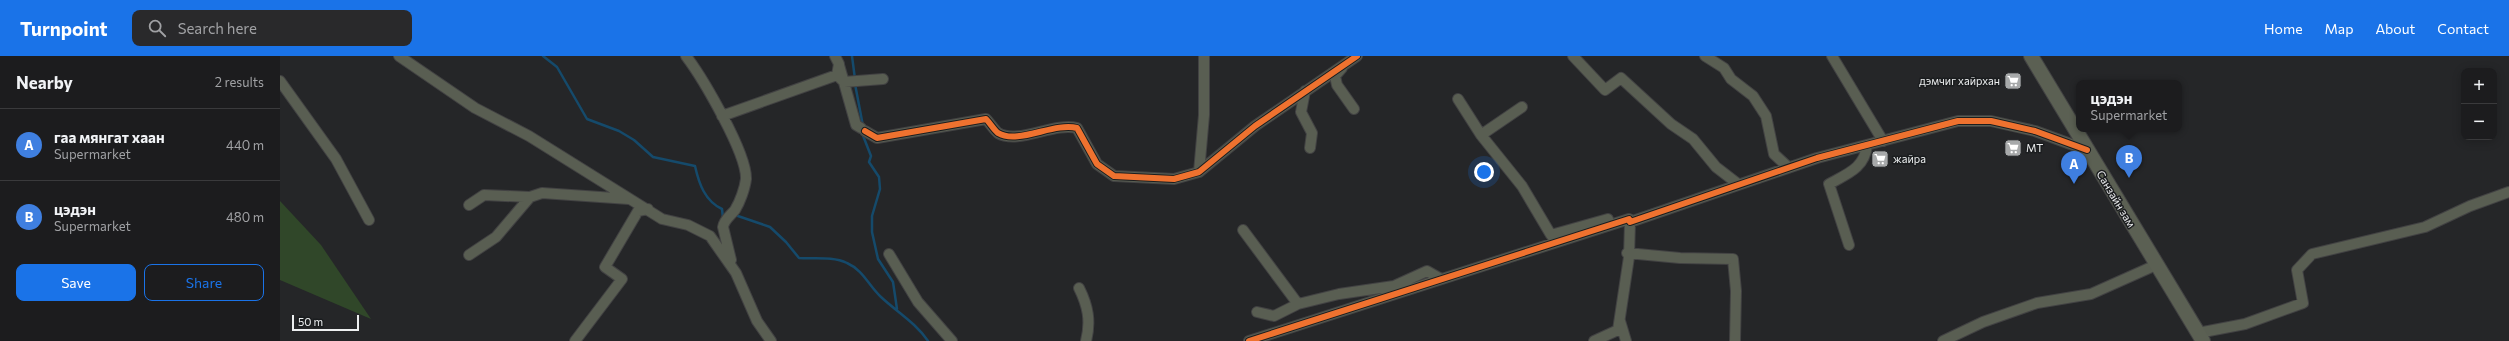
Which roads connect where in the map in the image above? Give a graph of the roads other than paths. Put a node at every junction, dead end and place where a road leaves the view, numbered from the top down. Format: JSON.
{"nodes":[{"id":1,"x":399,"y":56,"type":"edge"},
{"id":2,"x":686,"y":56,"type":"edge"},
{"id":3,"x":1204,"y":56,"type":"edge"},
{"id":4,"x":1357,"y":56,"type":"edge"},
{"id":5,"x":1573,"y":56,"type":"edge"},
{"id":6,"x":1705,"y":56,"type":"edge"},
{"id":7,"x":1832,"y":56,"type":"edge"},
{"id":8,"x":2031,"y":56,"type":"edge"},
{"id":9,"x":837,"y":60,"type":"edge"},
{"id":10,"x":1345,"y":65,"type":"junction"},
{"id":11,"x":840,"y":78,"type":"junction"},
{"id":12,"x":883,"y":79,"type":"dead end"},
{"id":13,"x":280,"y":81,"type":"edge"},
{"id":14,"x":1305,"y":91,"type":"junction"},
{"id":15,"x":1458,"y":98,"type":"dead end"},
{"id":16,"x":1522,"y":107,"type":"dead end"},
{"id":17,"x":1354,"y":108,"type":"dead end"},
{"id":18,"x":722,"y":116,"type":"junction"},
{"id":19,"x":2076,"y":132,"type":"edge"},
{"id":20,"x":2076,"y":132,"type":"edge"},
{"id":21,"x":1481,"y":136,"type":"junction"},
{"id":22,"x":1883,"y":141,"type":"junction"},
{"id":23,"x":1867,"y":145,"type":"junction"},
{"id":24,"x":1310,"y":148,"type":"dead end"},
{"id":25,"x":2087,"y":150,"type":"junction"},
{"id":26,"x":1788,"y":167,"type":"junction"},
{"id":27,"x":1198,"y":172,"type":"junction"},
{"id":28,"x":1738,"y":184,"type":"junction"},
{"id":29,"x":2509,"y":192,"type":"edge"},
{"id":30,"x":530,"y":197,"type":"junction"},
{"id":31,"x":631,"y":199,"type":"junction"},
{"id":32,"x":470,"y":205,"type":"dead end"},
{"id":33,"x":648,"y":209,"type":"junction"},
{"id":34,"x":369,"y":220,"type":"dead end"},
{"id":35,"x":1629,"y":220,"type":"junction"},
{"id":36,"x":1243,"y":230,"type":"dead end"},
{"id":37,"x":1849,"y":245,"type":"dead end"},
{"id":38,"x":1627,"y":253,"type":"junction"},
{"id":39,"x":889,"y":254,"type":"dead end"},
{"id":40,"x":469,"y":255,"type":"dead end"},
{"id":41,"x":2156,"y":265,"type":"junction"},
{"id":42,"x":736,"y":273,"type":"junction"},
{"id":43,"x":1441,"y":279,"type":"junction"},
{"id":44,"x":1079,"y":288,"type":"dead end"},
{"id":45,"x":1298,"y":304,"type":"junction"},
{"id":46,"x":1256,"y":312,"type":"dead end"},
{"id":47,"x":1620,"y":321,"type":"junction"},
{"id":48,"x":2200,"y":337,"type":"edge"},
{"id":49,"x":575,"y":341,"type":"edge"},
{"id":50,"x":772,"y":341,"type":"edge"},
{"id":51,"x":952,"y":341,"type":"edge"},
{"id":52,"x":1086,"y":341,"type":"edge"},
{"id":53,"x":1249,"y":341,"type":"edge"},
{"id":54,"x":1594,"y":341,"type":"edge"},
{"id":55,"x":1626,"y":341,"type":"edge"},
{"id":56,"x":1735,"y":341,"type":"edge"},
{"id":57,"x":1942,"y":341,"type":"edge"}],
"edges":[{"from":1,"to":31,"type":"street"},
{"from":2,"to":18,"type":"street"},
{"from":3,"to":27,"type":"street"},
{"from":4,"to":10,"type":"street"},
{"from":5,"to":28,"type":"street"},
{"from":6,"to":26,"type":"street"},
{"from":7,"to":22,"type":"street"},
{"from":8,"to":19,"type":"main road","name":"Санзайн зам"},
{"from":9,"to":11,"type":"street"},
{"from":10,"to":14,"type":"street"},
{"from":10,"to":17,"type":"street"},
{"from":11,"to":12,"type":"street"},
{"from":11,"to":18,"type":"street"},
{"from":11,"to":27,"type":"street"},
{"from":13,"to":34,"type":"street"},
{"from":14,"to":24,"type":"street"},
{"from":14,"to":27,"type":"street"},
{"from":15,"to":21,"type":"street"},
{"from":16,"to":21,"type":"street"},
{"from":18,"to":42,"type":"street"},
{"from":20,"to":25,"type":"main road","name":"Санзайн зам"},
{"from":21,"to":35,"type":"street"},
{"from":22,"to":23,"type":"street"},
{"from":22,"to":25,"type":"street"},
{"from":23,"to":26,"type":"street"},
{"from":23,"to":37,"type":"street"},
{"from":25,"to":41,"type":"main road","name":"Санзайн зам"},
{"from":26,"to":28,"type":"street"},
{"from":28,"to":35,"type":"street"},
{"from":29,"to":48,"type":"street"},
{"from":30,"to":31,"type":"street"},
{"from":30,"to":32,"type":"street"},
{"from":30,"to":40,"type":"street"},
{"from":31,"to":33,"type":"street"},
{"from":33,"to":42,"type":"street"},
{"from":33,"to":49,"type":"street"},
{"from":35,"to":38,"type":"street"},
{"from":35,"to":43,"type":"street"},
{"from":36,"to":45,"type":"street"},
{"from":38,"to":47,"type":"street"},
{"from":38,"to":56,"type":"street"},
{"from":39,"to":51,"type":"street"},
{"from":41,"to":48,"type":"main road","name":"Санзайн зам"},
{"from":41,"to":57,"type":"street"},
{"from":42,"to":50,"type":"street"},
{"from":43,"to":45,"type":"street"},
{"from":43,"to":53,"type":"street"},
{"from":44,"to":52,"type":"street"},
{"from":45,"to":46,"type":"street"},
{"from":47,"to":54,"type":"street"},
{"from":47,"to":55,"type":"street"}]}
